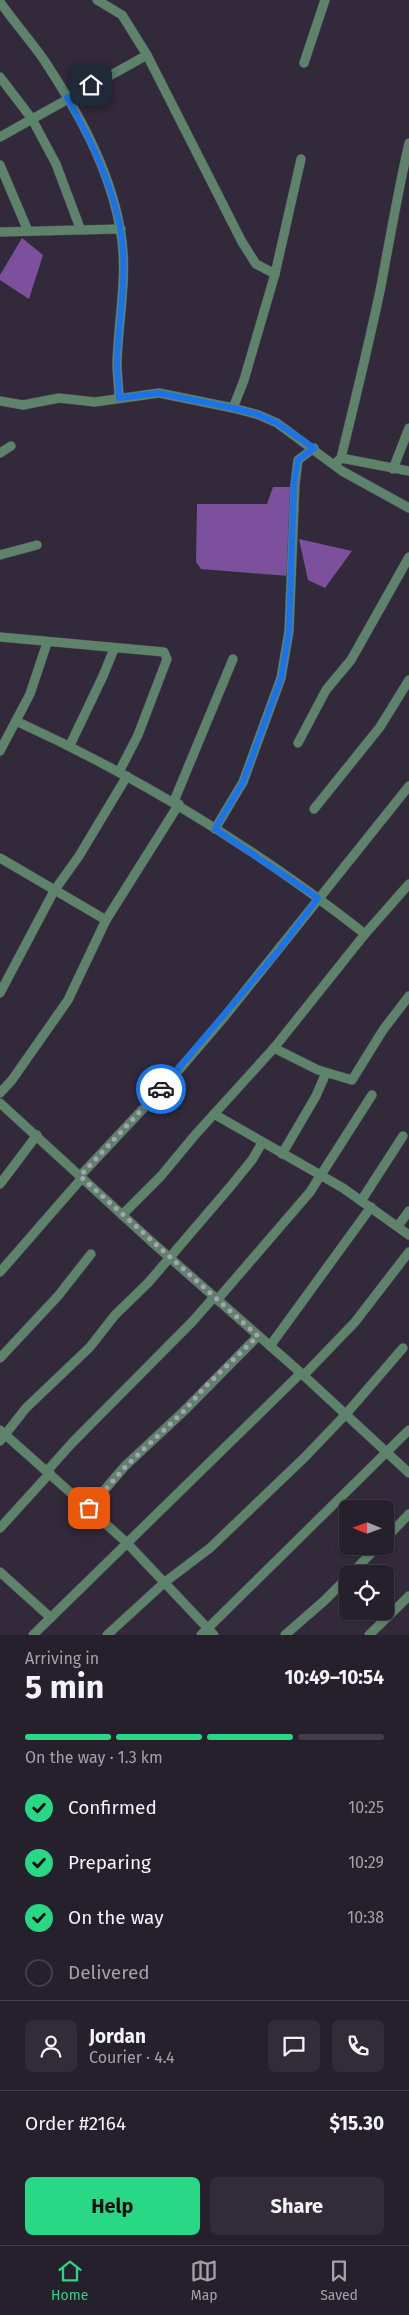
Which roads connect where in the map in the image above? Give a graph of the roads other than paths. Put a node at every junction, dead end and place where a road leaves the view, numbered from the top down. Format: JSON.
{"nodes":[{"id":1,"x":97,"y":0,"type":"edge"},
{"id":2,"x":325,"y":0,"type":"edge"},
{"id":3,"x":0,"y":2,"type":"edge"},
{"id":4,"x":147,"y":55,"type":"junction"},
{"id":5,"x":304,"y":63,"type":"dead end"},
{"id":6,"x":0,"y":77,"type":"edge"},
{"id":7,"x":67,"y":98,"type":"junction"},
{"id":8,"x":32,"y":119,"type":"junction"},
{"id":9,"x":0,"y":137,"type":"edge"},
{"id":10,"x":409,"y":143,"type":"edge"},
{"id":11,"x":301,"y":159,"type":"dead end"},
{"id":12,"x":0,"y":165,"type":"edge"},
{"id":13,"x":80,"y":228,"type":"junction"},
{"id":14,"x":121,"y":228,"type":"junction"},
{"id":15,"x":28,"y":231,"type":"junction"},
{"id":16,"x":0,"y":232,"type":"edge"},
{"id":17,"x":274,"y":274,"type":"junction"},
{"id":18,"x":119,"y":398,"type":"junction"},
{"id":19,"x":0,"y":401,"type":"edge"},
{"id":20,"x":233,"y":408,"type":"junction"},
{"id":21,"x":409,"y":428,"type":"edge"},
{"id":22,"x":11,"y":446,"type":"dead end"},
{"id":23,"x":314,"y":448,"type":"junction"},
{"id":24,"x":0,"y":454,"type":"edge"},
{"id":25,"x":338,"y":461,"type":"junction"},
{"id":26,"x":393,"y":469,"type":"junction"},
{"id":27,"x":409,"y":471,"type":"edge"},
{"id":28,"x":409,"y":508,"type":"edge"},
{"id":29,"x":37,"y":545,"type":"dead end"},
{"id":30,"x":0,"y":555,"type":"edge"},
{"id":31,"x":409,"y":557,"type":"edge"},
{"id":32,"x":0,"y":637,"type":"edge"},
{"id":33,"x":47,"y":643,"type":"junction"},
{"id":34,"x":114,"y":649,"type":"junction"},
{"id":35,"x":233,"y":660,"type":"dead end"},
{"id":36,"x":409,"y":680,"type":"edge"},
{"id":37,"x":16,"y":721,"type":"junction"},
{"id":38,"x":298,"y":743,"type":"dead end"},
{"id":39,"x":70,"y":745,"type":"junction"},
{"id":40,"x":0,"y":751,"type":"edge"},
{"id":41,"x":123,"y":774,"type":"junction"},
{"id":42,"x":409,"y":786,"type":"edge"},
{"id":43,"x":176,"y":803,"type":"junction"},
{"id":44,"x":314,"y":809,"type":"dead end"},
{"id":45,"x":215,"y":829,"type":"junction"},
{"id":46,"x":0,"y":859,"type":"edge"},
{"id":47,"x":409,"y":884,"type":"edge"},
{"id":48,"x":54,"y":891,"type":"junction"},
{"id":49,"x":318,"y":898,"type":"junction"},
{"id":50,"x":106,"y":920,"type":"junction"},
{"id":51,"x":365,"y":934,"type":"junction"},
{"id":52,"x":0,"y":992,"type":"edge"},
{"id":53,"x":409,"y":996,"type":"edge"},
{"id":54,"x":274,"y":1048,"type":"junction"},
{"id":55,"x":326,"y":1073,"type":"junction"},
{"id":56,"x":0,"y":1093,"type":"edge"},
{"id":57,"x":372,"y":1096,"type":"dead end"},
{"id":58,"x":0,"y":1103,"type":"edge"},
{"id":59,"x":214,"y":1114,"type":"junction"},
{"id":60,"x":37,"y":1135,"type":"junction"},
{"id":61,"x":403,"y":1136,"type":"dead end"},
{"id":62,"x":262,"y":1143,"type":"junction"},
{"id":63,"x":282,"y":1154,"type":"junction"},
{"id":64,"x":322,"y":1176,"type":"junction"},
{"id":65,"x":81,"y":1177,"type":"junction"},
{"id":66,"x":0,"y":1184,"type":"edge"},
{"id":67,"x":361,"y":1201,"type":"junction"},
{"id":68,"x":370,"y":1207,"type":"junction"},
{"id":69,"x":409,"y":1211,"type":"edge"},
{"id":70,"x":122,"y":1215,"type":"junction"},
{"id":71,"x":398,"y":1226,"type":"junction"},
{"id":72,"x":409,"y":1235,"type":"edge"},
{"id":73,"x":409,"y":1252,"type":"edge"},
{"id":74,"x":91,"y":1254,"type":"dead end"},
{"id":75,"x":169,"y":1257,"type":"junction"},
{"id":76,"x":0,"y":1272,"type":"edge"},
{"id":77,"x":216,"y":1298,"type":"junction"},
{"id":78,"x":258,"y":1336,"type":"junction"},
{"id":79,"x":270,"y":1346,"type":"junction"},
{"id":80,"x":404,"y":1348,"type":"dead end"},
{"id":81,"x":0,"y":1358,"type":"edge"},
{"id":82,"x":302,"y":1374,"type":"junction"},
{"id":83,"x":346,"y":1414,"type":"junction"},
{"id":84,"x":409,"y":1430,"type":"edge"},
{"id":85,"x":2,"y":1436,"type":"edge"},
{"id":86,"x":388,"y":1453,"type":"junction"},
{"id":87,"x":49,"y":1472,"type":"junction"},
{"id":88,"x":409,"y":1473,"type":"edge"},
{"id":89,"x":89,"y":1508,"type":"junction"},
{"id":90,"x":409,"y":1514,"type":"edge"},
{"id":91,"x":0,"y":1528,"type":"edge"},
{"id":92,"x":394,"y":1530,"type":"edge"},
{"id":93,"x":126,"y":1542,"type":"junction"},
{"id":94,"x":369,"y":1555,"type":"edge"},
{"id":95,"x":360,"y":1565,"type":"edge"},
{"id":96,"x":0,"y":1572,"type":"edge"},
{"id":97,"x":166,"y":1582,"type":"junction"},
{"id":98,"x":339,"y":1586,"type":"edge"},
{"id":99,"x":409,"y":1596,"type":"edge"},
{"id":100,"x":51,"y":1618,"type":"junction"},
{"id":101,"x":208,"y":1633,"type":"edge"},
{"id":102,"x":33,"y":1635,"type":"edge"},
{"id":103,"x":108,"y":1635,"type":"edge"},
{"id":104,"x":285,"y":1635,"type":"edge"},
{"id":105,"x":369,"y":1635,"type":"edge"}],
"edges":[{"from":1,"to":4,"type":"street"},
{"from":2,"to":5,"type":"street"},
{"from":3,"to":7,"type":"street"},
{"from":4,"to":7,"type":"street"},
{"from":4,"to":17,"type":"street"},
{"from":6,"to":8,"type":"street"},
{"from":7,"to":8,"type":"street"},
{"from":7,"to":14,"type":"street"},
{"from":8,"to":9,"type":"street"},
{"from":8,"to":13,"type":"street"},
{"from":10,"to":25,"type":"street"},
{"from":11,"to":17,"type":"street"},
{"from":12,"to":15,"type":"street"},
{"from":13,"to":14,"type":"street"},
{"from":13,"to":15,"type":"street"},
{"from":14,"to":18,"type":"street"},
{"from":15,"to":16,"type":"street"},
{"from":17,"to":20,"type":"street"},
{"from":18,"to":19,"type":"street"},
{"from":18,"to":20,"type":"street"},
{"from":20,"to":23,"type":"street"},
{"from":21,"to":26,"type":"street"},
{"from":22,"to":24,"type":"street"},
{"from":23,"to":25,"type":"street"},
{"from":23,"to":45,"type":"street"},
{"from":25,"to":26,"type":"street"},
{"from":25,"to":28,"type":"street"},
{"from":26,"to":27,"type":"street"},
{"from":29,"to":30,"type":"street"},
{"from":31,"to":38,"type":"street"},
{"from":32,"to":33,"type":"street"},
{"from":33,"to":34,"type":"street"},
{"from":33,"to":37,"type":"street"},
{"from":34,"to":39,"type":"street"},
{"from":34,"to":41,"type":"street"},
{"from":35,"to":43,"type":"street"},
{"from":36,"to":44,"type":"street"},
{"from":37,"to":39,"type":"street"},
{"from":37,"to":40,"type":"street"},
{"from":39,"to":41,"type":"street"},
{"from":41,"to":43,"type":"street"},
{"from":41,"to":48,"type":"street"},
{"from":42,"to":49,"type":"street"},
{"from":43,"to":45,"type":"street"},
{"from":43,"to":50,"type":"street"},
{"from":45,"to":49,"type":"street"},
{"from":46,"to":48,"type":"street"},
{"from":47,"to":51,"type":"street"},
{"from":48,"to":50,"type":"street"},
{"from":48,"to":52,"type":"street"},
{"from":49,"to":51,"type":"street"},
{"from":49,"to":65,"type":"street"},
{"from":50,"to":56,"type":"street"},
{"from":51,"to":54,"type":"street"},
{"from":53,"to":55,"type":"street"},
{"from":54,"to":55,"type":"street"},
{"from":54,"to":59,"type":"street"},
{"from":55,"to":63,"type":"street"},
{"from":57,"to":64,"type":"street"},
{"from":58,"to":60,"type":"street"},
{"from":59,"to":62,"type":"street"},
{"from":59,"to":70,"type":"street"},
{"from":60,"to":65,"type":"street"},
{"from":60,"to":66,"type":"street"},
{"from":61,"to":67,"type":"street"},
{"from":62,"to":63,"type":"street"},
{"from":62,"to":75,"type":"street"},
{"from":63,"to":64,"type":"street"},
{"from":64,"to":67,"type":"street"},
{"from":64,"to":77,"type":"street"},
{"from":65,"to":70,"type":"street"},
{"from":65,"to":76,"type":"street"},
{"from":67,"to":68,"type":"street"},
{"from":68,"to":71,"type":"street"},
{"from":68,"to":79,"type":"street"},
{"from":69,"to":71,"type":"street"},
{"from":70,"to":75,"type":"street"},
{"from":71,"to":72,"type":"street"},
{"from":73,"to":82,"type":"street"},
{"from":74,"to":81,"type":"street"},
{"from":75,"to":77,"type":"street"},
{"from":75,"to":85,"type":"street"},
{"from":77,"to":78,"type":"street"},
{"from":77,"to":87,"type":"street"},
{"from":78,"to":79,"type":"street"},
{"from":78,"to":89,"type":"street"},
{"from":79,"to":82,"type":"street"},
{"from":80,"to":83,"type":"street"},
{"from":82,"to":83,"type":"street"},
{"from":82,"to":93,"type":"street"},
{"from":83,"to":86,"type":"street"},
{"from":83,"to":97,"type":"street"},
{"from":84,"to":86,"type":"street"},
{"from":85,"to":87,"type":"street"},
{"from":86,"to":88,"type":"street"},
{"from":86,"to":101,"type":"street"},
{"from":87,"to":89,"type":"street"},
{"from":87,"to":91,"type":"street"},
{"from":89,"to":93,"type":"street"},
{"from":90,"to":92,"type":"street"},
{"from":93,"to":97,"type":"street"},
{"from":93,"to":100,"type":"street"},
{"from":94,"to":95,"type":"street"},
{"from":96,"to":100,"type":"street"},
{"from":97,"to":101,"type":"street"},
{"from":97,"to":103,"type":"street"},
{"from":98,"to":104,"type":"street"},
{"from":99,"to":105,"type":"street"},
{"from":100,"to":102,"type":"street"}]}
